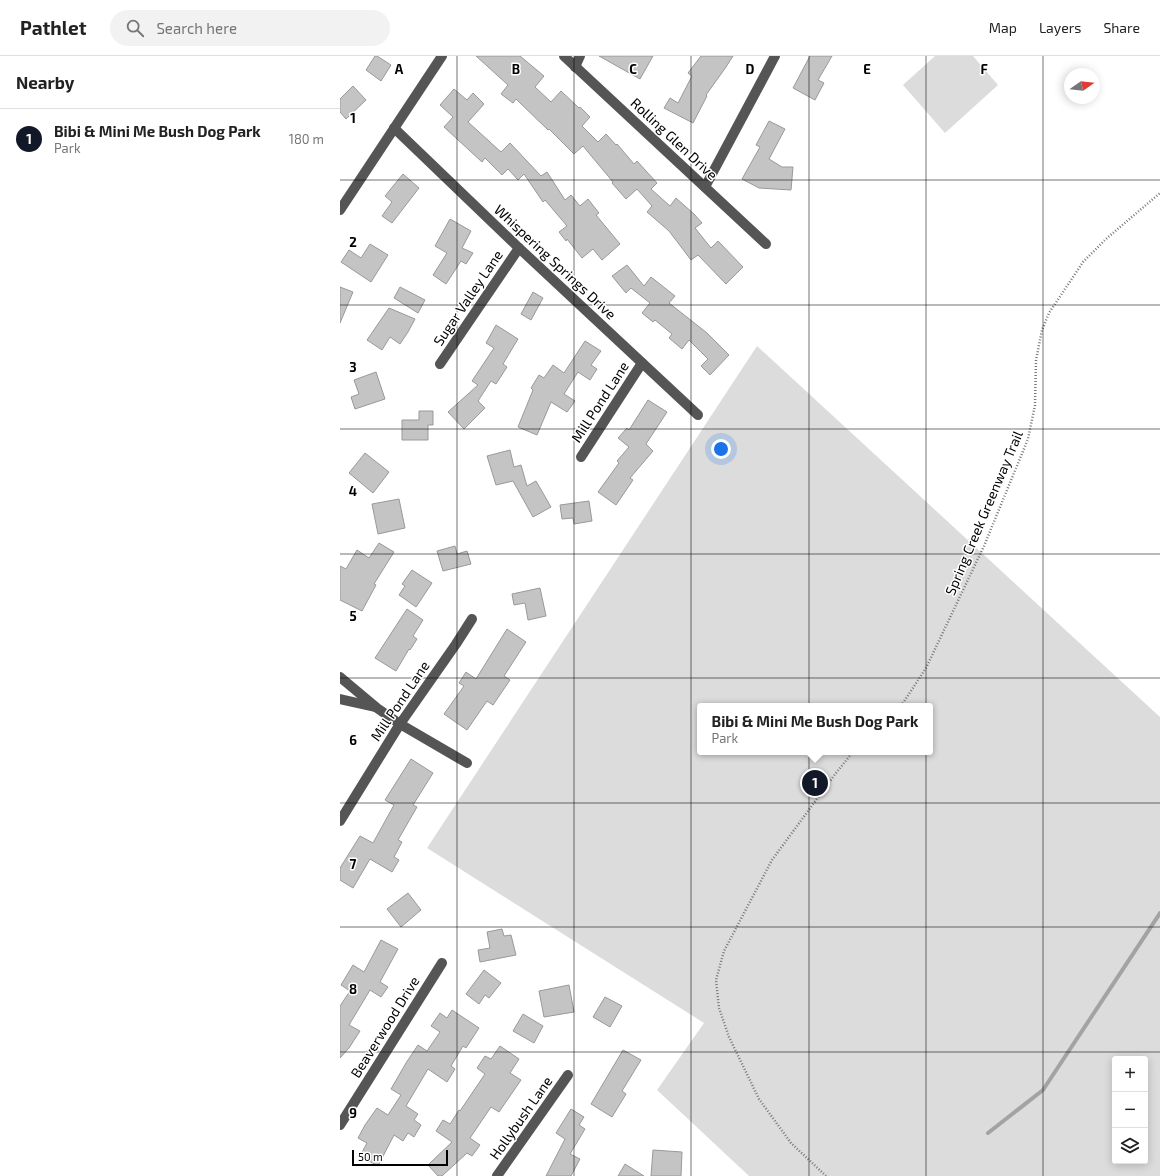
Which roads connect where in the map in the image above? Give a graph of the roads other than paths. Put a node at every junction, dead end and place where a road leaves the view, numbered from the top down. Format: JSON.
{"nodes":[{"id":1,"x":442,"y":56,"type":"edge"},
{"id":2,"x":564,"y":56,"type":"edge"},
{"id":3,"x":580,"y":56,"type":"edge"},
{"id":4,"x":775,"y":56,"type":"edge"},
{"id":5,"x":575,"y":67,"type":"junction"},
{"id":6,"x":394,"y":128,"type":"junction"},
{"id":7,"x":705,"y":186,"type":"junction"},
{"id":8,"x":340,"y":210,"type":"edge"},
{"id":9,"x":766,"y":244,"type":"dead end"},
{"id":10,"x":520,"y":248,"type":"junction"},
{"id":11,"x":642,"y":363,"type":"junction"},
{"id":12,"x":440,"y":364,"type":"dead end"},
{"id":13,"x":698,"y":415,"type":"dead end"},
{"id":14,"x":581,"y":457,"type":"dead end"},
{"id":15,"x":472,"y":619,"type":"dead end"},
{"id":16,"x":340,"y":677,"type":"edge"},
{"id":17,"x":340,"y":699,"type":"edge"},
{"id":18,"x":377,"y":708,"type":"junction"},
{"id":19,"x":400,"y":724,"type":"junction"},
{"id":20,"x":467,"y":763,"type":"dead end"},
{"id":21,"x":340,"y":821,"type":"edge"},
{"id":22,"x":442,"y":963,"type":"dead end"},
{"id":23,"x":568,"y":1075,"type":"dead end"},
{"id":24,"x":340,"y":1125,"type":"edge"},
{"id":25,"x":497,"y":1176,"type":"edge"}],
"edges":[{"from":1,"to":6,"type":"street"},
{"from":2,"to":5,"type":"street","name":"Rolling Glen Drive"},
{"from":3,"to":5,"type":"street"},
{"from":4,"to":7,"type":"street"},
{"from":5,"to":7,"type":"street","name":"Rolling Glen Drive"},
{"from":6,"to":8,"type":"street"},
{"from":6,"to":10,"type":"street","name":"Whispering Springs Drive"},
{"from":7,"to":9,"type":"street","name":"Rolling Glen Drive"},
{"from":10,"to":11,"type":"street","name":"Whispering Springs Drive"},
{"from":10,"to":12,"type":"street","name":"Sugar Valley Lane"},
{"from":11,"to":13,"type":"street","name":"Whispering Springs Drive"},
{"from":11,"to":14,"type":"street","name":"Mill Pond Lane"},
{"from":15,"to":19,"type":"street","name":"Mill Pond Lane"},
{"from":16,"to":18,"type":"street"},
{"from":17,"to":18,"type":"street"},
{"from":18,"to":19,"type":"street"},
{"from":19,"to":20,"type":"street"},
{"from":19,"to":21,"type":"street","name":"Mill Pond Lane"},
{"from":22,"to":24,"type":"street","name":"Beaverwood Drive"},
{"from":23,"to":25,"type":"street","name":"Hollybush Lane"}]}
